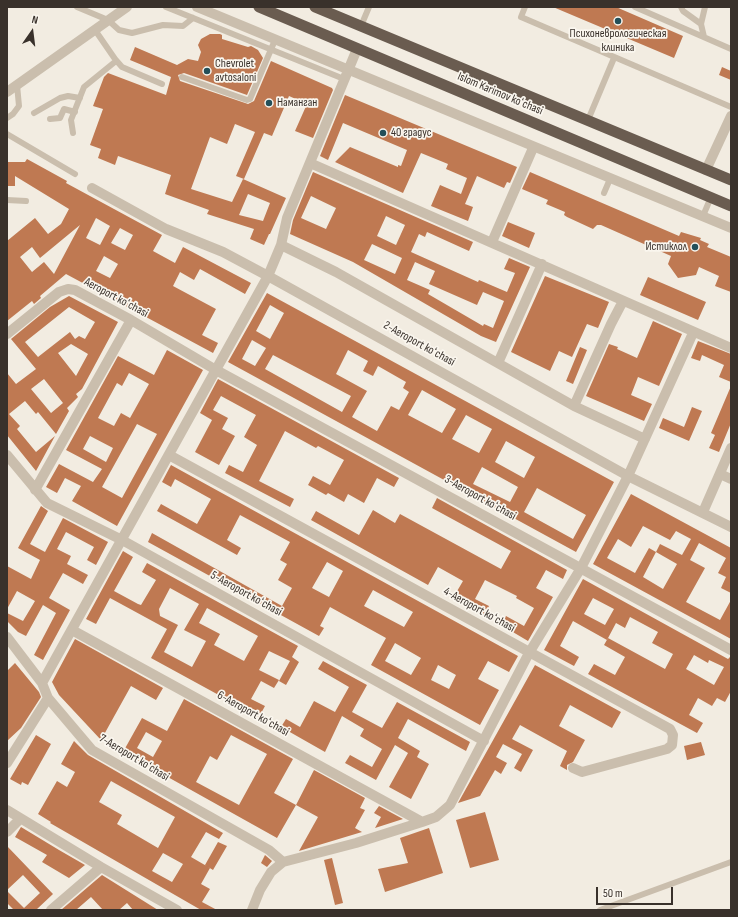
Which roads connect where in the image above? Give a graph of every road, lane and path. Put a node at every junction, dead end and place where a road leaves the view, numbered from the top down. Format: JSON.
{"nodes":[{"id":1,"x":77,"y":7,"type":"edge"},
{"id":2,"x":127,"y":7,"type":"edge"},
{"id":3,"x":166,"y":7,"type":"edge"},
{"id":4,"x":197,"y":7,"type":"edge"},
{"id":5,"x":259,"y":7,"type":"edge"},
{"id":6,"x":315,"y":7,"type":"edge"},
{"id":7,"x":369,"y":7,"type":"edge"},
{"id":8,"x":525,"y":7,"type":"edge"},
{"id":9,"x":635,"y":7,"type":"edge"},
{"id":10,"x":681,"y":7,"type":"edge"},
{"id":11,"x":705,"y":7,"type":"edge"},
{"id":12,"x":193,"y":18,"type":"junction"},
{"id":13,"x":108,"y":20,"type":"junction"},
{"id":14,"x":701,"y":24,"type":"junction"},
{"id":15,"x":361,"y":26,"type":"junction"},
{"id":16,"x":95,"y":30,"type":"junction"},
{"id":17,"x":704,"y":37,"type":"junction"},
{"id":18,"x":275,"y":40,"type":"junction"},
{"id":19,"x":357,"y":48,"type":"junction"},
{"id":20,"x":731,"y":49,"type":"edge"},
{"id":21,"x":271,"y":50,"type":"junction"},
{"id":22,"x":614,"y":58,"type":"junction"},
{"id":23,"x":116,"y":61,"type":"junction"},
{"id":24,"x":348,"y":70,"type":"junction"},
{"id":25,"x":182,"y":77,"type":"dead end"},
{"id":26,"x":344,"y":79,"type":"junction"},
{"id":27,"x":162,"y":84,"type":"dead end"},
{"id":28,"x":17,"y":85,"type":"junction"},
{"id":29,"x":7,"y":92,"type":"edge"},
{"id":30,"x":80,"y":98,"type":"junction"},
{"id":31,"x":731,"y":106,"type":"edge"},
{"id":32,"x":75,"y":112,"type":"junction"},
{"id":33,"x":34,"y":113,"type":"dead end"},
{"id":34,"x":731,"y":116,"type":"edge"},
{"id":35,"x":7,"y":118,"type":"edge"},
{"id":36,"x":50,"y":119,"type":"dead end"},
{"id":37,"x":588,"y":120,"type":"junction"},
{"id":38,"x":73,"y":133,"type":"dead end"},
{"id":39,"x":7,"y":134,"type":"edge"},
{"id":40,"x":533,"y":148,"type":"junction"},
{"id":41,"x":310,"y":163,"type":"junction"},
{"id":42,"x":706,"y":170,"type":"junction"},
{"id":43,"x":75,"y":174,"type":"dead end"},
{"id":44,"x":610,"y":179,"type":"junction"},
{"id":45,"x":731,"y":180,"type":"edge"},
{"id":46,"x":92,"y":188,"type":"dead end"},
{"id":47,"x":604,"y":192,"type":"dead end"},
{"id":48,"x":711,"y":197,"type":"junction"},
{"id":49,"x":7,"y":200,"type":"edge"},
{"id":50,"x":26,"y":201,"type":"dead end"},
{"id":51,"x":731,"y":206,"type":"edge"},
{"id":52,"x":703,"y":216,"type":"junction"},
{"id":53,"x":731,"y":228,"type":"edge"},
{"id":54,"x":492,"y":242,"type":"junction"},
{"id":55,"x":281,"y":245,"type":"junction"},
{"id":56,"x":542,"y":264,"type":"junction"},
{"id":57,"x":268,"y":276,"type":"junction"},
{"id":58,"x":623,"y":301,"type":"junction"},
{"id":59,"x":131,"y":320,"type":"junction"},
{"id":60,"x":693,"y":333,"type":"junction"},
{"id":61,"x":7,"y":334,"type":"edge"},
{"id":62,"x":731,"y":348,"type":"edge"},
{"id":63,"x":498,"y":363,"type":"junction"},
{"id":64,"x":216,"y":370,"type":"junction"},
{"id":65,"x":574,"y":406,"type":"junction"},
{"id":66,"x":645,"y":439,"type":"junction"},
{"id":67,"x":731,"y":448,"type":"edge"},
{"id":68,"x":7,"y":455,"type":"edge"},
{"id":69,"x":169,"y":455,"type":"junction"},
{"id":70,"x":720,"y":474,"type":"junction"},
{"id":71,"x":628,"y":476,"type":"junction"},
{"id":72,"x":731,"y":479,"type":"edge"},
{"id":73,"x":35,"y":490,"type":"junction"},
{"id":74,"x":703,"y":512,"type":"junction"},
{"id":75,"x":731,"y":527,"type":"edge"},
{"id":76,"x":122,"y":540,"type":"junction"},
{"id":77,"x":581,"y":568,"type":"junction"},
{"id":78,"x":72,"y":630,"type":"junction"},
{"id":79,"x":7,"y":637,"type":"edge"},
{"id":80,"x":731,"y":650,"type":"edge"},
{"id":81,"x":530,"y":653,"type":"junction"},
{"id":82,"x":42,"y":683,"type":"junction"},
{"id":83,"x":48,"y":698,"type":"junction"},
{"id":84,"x":484,"y":742,"type":"junction"},
{"id":85,"x":7,"y":763,"type":"edge"},
{"id":86,"x":573,"y":768,"type":"dead end"},
{"id":87,"x":7,"y":810,"type":"edge"},
{"id":88,"x":20,"y":819,"type":"junction"},
{"id":89,"x":422,"y":822,"type":"junction"},
{"id":90,"x":7,"y":832,"type":"edge"},
{"id":91,"x":283,"y":862,"type":"junction"},
{"id":92,"x":731,"y":862,"type":"edge"},
{"id":93,"x":101,"y":867,"type":"junction"},
{"id":94,"x":172,"y":909,"type":"edge"},
{"id":95,"x":51,"y":910,"type":"edge"},
{"id":96,"x":252,"y":910,"type":"edge"},
{"id":97,"x":600,"y":910,"type":"edge"}],
"edges":[{"from":1,"to":13,"type":"lane"},
{"from":2,"to":13,"type":"street"},
{"from":3,"to":12,"type":"lane"},
{"from":4,"to":18,"type":"street"},
{"from":5,"to":19,"type":"highway","name":"Islom Karimov koʻchasi"},
{"from":6,"to":15,"type":"highway","name":"Islom Karimov koʻchasi"},
{"from":7,"to":15,"type":"lane"},
{"from":8,"to":22,"type":"lane"},
{"from":9,"to":17,"type":"lane"},
{"from":10,"to":14,"type":"lane"},
{"from":11,"to":14,"type":"lane"},
{"from":12,"to":13,"type":"lane"},
{"from":12,"to":21,"type":"lane"},
{"from":13,"to":16,"type":"street"},
{"from":14,"to":17,"type":"lane"},
{"from":15,"to":37,"type":"highway","name":"Islom Karimov koʻchasi"},
{"from":16,"to":23,"type":"lane"},
{"from":16,"to":28,"type":"street"},
{"from":17,"to":20,"type":"lane"},
{"from":18,"to":21,"type":"lane"},
{"from":18,"to":24,"type":"street"},
{"from":19,"to":24,"type":"street"},
{"from":19,"to":48,"type":"highway","name":"Islom Karimov koʻchasi"},
{"from":21,"to":25,"type":"lane"},
{"from":21,"to":26,"type":"lane"},
{"from":22,"to":31,"type":"lane"},
{"from":22,"to":37,"type":"lane"},
{"from":23,"to":27,"type":"lane"},
{"from":23,"to":30,"type":"lane"},
{"from":24,"to":26,"type":"street"},
{"from":24,"to":40,"type":"street"},
{"from":26,"to":41,"type":"street"},
{"from":28,"to":29,"type":"street"},
{"from":28,"to":35,"type":"lane"},
{"from":30,"to":32,"type":"lane"},
{"from":30,"to":33,"type":"lane"},
{"from":32,"to":36,"type":"lane"},
{"from":32,"to":38,"type":"lane"},
{"from":34,"to":42,"type":"street"},
{"from":37,"to":42,"type":"highway","name":"Islom Karimov koʻchasi"},
{"from":39,"to":43,"type":"lane"},
{"from":40,"to":44,"type":"street"},
{"from":40,"to":54,"type":"street"},
{"from":41,"to":54,"type":"street"},
{"from":41,"to":55,"type":"street"},
{"from":42,"to":45,"type":"highway","name":"Islom Karimov koʻchasi"},
{"from":44,"to":47,"type":"lane"},
{"from":44,"to":52,"type":"street"},
{"from":46,"to":57,"type":"street","name":"2-Aeroport koʻchasi"},
{"from":48,"to":51,"type":"highway","name":"Islom Karimov koʻchasi"},
{"from":48,"to":52,"type":"lane"},
{"from":49,"to":50,"type":"lane"},
{"from":52,"to":53,"type":"street"},
{"from":54,"to":56,"type":"street"},
{"from":55,"to":57,"type":"street"},
{"from":55,"to":63,"type":"street"},
{"from":56,"to":58,"type":"street"},
{"from":56,"to":63,"type":"street"},
{"from":57,"to":64,"type":"street"},
{"from":57,"to":71,"type":"street","name":"2-Aeroport koʻchasi"},
{"from":58,"to":60,"type":"street"},
{"from":58,"to":65,"type":"street"},
{"from":59,"to":61,"type":"street","name":"Aeroport koʻchasi"},
{"from":59,"to":64,"type":"street","name":"Aeroport koʻchasi"},
{"from":59,"to":73,"type":"street"},
{"from":60,"to":62,"type":"street"},
{"from":60,"to":66,"type":"street"},
{"from":63,"to":65,"type":"street"},
{"from":64,"to":69,"type":"street"},
{"from":64,"to":77,"type":"street","name":"3-Aeroport koʻchasi"},
{"from":65,"to":66,"type":"street"},
{"from":66,"to":71,"type":"street"},
{"from":67,"to":70,"type":"street"},
{"from":68,"to":73,"type":"street","name":"5-Aeroport koʻchasi"},
{"from":69,"to":76,"type":"street"},
{"from":69,"to":81,"type":"street","name":"4-Aeroport koʻchasi"},
{"from":70,"to":72,"type":"street"},
{"from":70,"to":74,"type":"street"},
{"from":71,"to":74,"type":"street","name":"2-Aeroport koʻchasi"},
{"from":71,"to":77,"type":"street"},
{"from":73,"to":76,"type":"street","name":"5-Aeroport koʻchasi"},
{"from":74,"to":75,"type":"street","name":"2-Aeroport koʻchasi"},
{"from":76,"to":78,"type":"street"},
{"from":76,"to":84,"type":"street","name":"5-Aeroport koʻchasi"},
{"from":77,"to":80,"type":"street","name":"3-Aeroport koʻchasi"},
{"from":77,"to":81,"type":"street"},
{"from":78,"to":82,"type":"street"},
{"from":78,"to":89,"type":"street","name":"6-Aeroport koʻchasi"},
{"from":79,"to":82,"type":"street","name":"7-Aeroport koʻchasi"},
{"from":81,"to":84,"type":"street"},
{"from":81,"to":86,"type":"street","name":"4-Aeroport koʻchasi"},
{"from":82,"to":83,"type":"street","name":"7-Aeroport koʻchasi"},
{"from":83,"to":85,"type":"street"},
{"from":83,"to":91,"type":"street","name":"7-Aeroport koʻchasi"},
{"from":84,"to":89,"type":"street"},
{"from":87,"to":88,"type":"street"},
{"from":88,"to":90,"type":"street"},
{"from":88,"to":93,"type":"street"},
{"from":89,"to":91,"type":"street"},
{"from":91,"to":96,"type":"street"},
{"from":92,"to":97,"type":"lane"},
{"from":93,"to":94,"type":"street"},
{"from":93,"to":95,"type":"street"}]}
